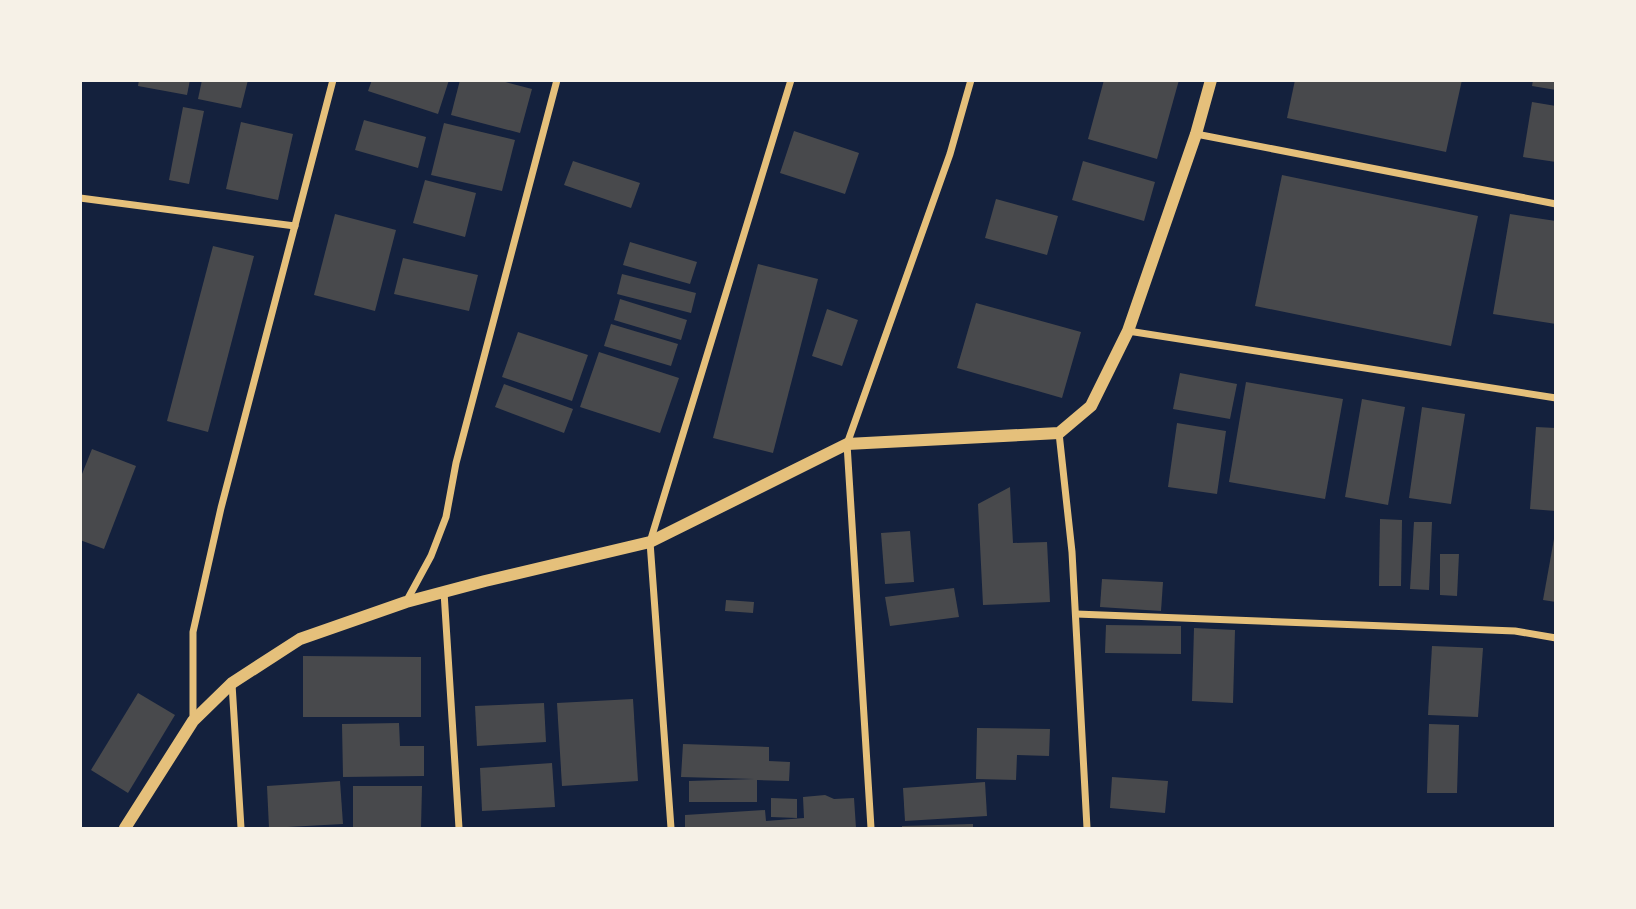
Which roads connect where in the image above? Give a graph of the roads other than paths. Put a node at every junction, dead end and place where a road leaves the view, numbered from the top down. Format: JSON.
{"nodes":[{"id":1,"x":333,"y":80,"type":"edge"},
{"id":2,"x":557,"y":80,"type":"edge"},
{"id":3,"x":791,"y":80,"type":"edge"},
{"id":4,"x":971,"y":80,"type":"edge"},
{"id":5,"x":1211,"y":80,"type":"edge"},
{"id":6,"x":1196,"y":134,"type":"junction"},
{"id":7,"x":80,"y":198,"type":"edge"},
{"id":8,"x":1556,"y":204,"type":"edge"},
{"id":9,"x":295,"y":226,"type":"junction"},
{"id":10,"x":1128,"y":331,"type":"junction"},
{"id":11,"x":1556,"y":398,"type":"edge"},
{"id":12,"x":1059,"y":433,"type":"junction"},
{"id":13,"x":846,"y":444,"type":"junction"},
{"id":14,"x":650,"y":542,"type":"junction"},
{"id":15,"x":444,"y":592,"type":"junction"},
{"id":16,"x":406,"y":602,"type":"junction"},
{"id":17,"x":1076,"y":614,"type":"junction"},
{"id":18,"x":1556,"y":638,"type":"edge"},
{"id":19,"x":232,"y":683,"type":"junction"},
{"id":20,"x":193,"y":721,"type":"junction"},
{"id":21,"x":125,"y":828,"type":"edge"},
{"id":22,"x":241,"y":828,"type":"edge"},
{"id":23,"x":459,"y":828,"type":"edge"},
{"id":24,"x":671,"y":828,"type":"edge"},
{"id":25,"x":872,"y":828,"type":"edge"},
{"id":26,"x":1087,"y":828,"type":"edge"}],
"edges":[{"from":1,"to":9,"type":"street"},
{"from":2,"to":16,"type":"street"},
{"from":3,"to":14,"type":"street"},
{"from":4,"to":13,"type":"street"},
{"from":5,"to":6,"type":"street"},
{"from":6,"to":8,"type":"street"},
{"from":6,"to":10,"type":"street"},
{"from":7,"to":9,"type":"street"},
{"from":9,"to":20,"type":"street"},
{"from":10,"to":11,"type":"street"},
{"from":10,"to":12,"type":"street"},
{"from":12,"to":13,"type":"street"},
{"from":12,"to":17,"type":"street"},
{"from":13,"to":14,"type":"street"},
{"from":13,"to":25,"type":"street"},
{"from":14,"to":15,"type":"street"},
{"from":14,"to":24,"type":"street"},
{"from":15,"to":16,"type":"street"},
{"from":15,"to":23,"type":"street"},
{"from":16,"to":19,"type":"street"},
{"from":17,"to":18,"type":"street"},
{"from":17,"to":26,"type":"street"},
{"from":19,"to":20,"type":"street"},
{"from":19,"to":22,"type":"street"},
{"from":20,"to":21,"type":"street"}]}
